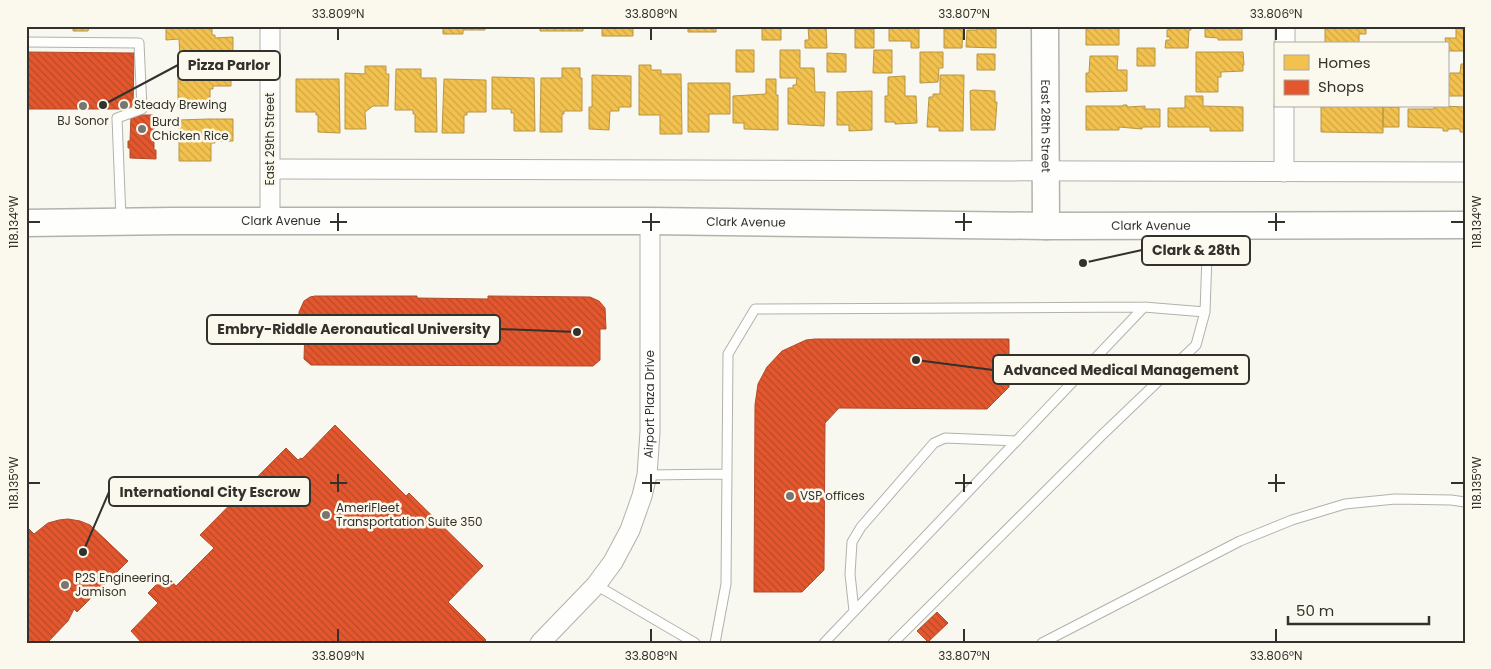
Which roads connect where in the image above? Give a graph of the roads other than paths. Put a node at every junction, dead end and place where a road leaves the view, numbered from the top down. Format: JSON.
{"nodes":[{"id":1,"x":270,"y":26,"type":"edge"},
{"id":2,"x":1045,"y":26,"type":"edge"},
{"id":3,"x":1285,"y":26,"type":"edge"},
{"id":4,"x":26,"y":42,"type":"edge"},
{"id":5,"x":1285,"y":42,"type":"edge"},
{"id":6,"x":1284,"y":108,"type":"edge"},
{"id":7,"x":271,"y":169,"type":"junction"},
{"id":8,"x":1045,"y":172,"type":"junction"},
{"id":9,"x":1284,"y":172,"type":"junction"},
{"id":10,"x":1465,"y":172,"type":"edge"},
{"id":11,"x":270,"y":221,"type":"junction"},
{"id":12,"x":650,"y":221,"type":"junction"},
{"id":13,"x":121,"y":222,"type":"junction"},
{"id":14,"x":26,"y":223,"type":"edge"},
{"id":15,"x":1208,"y":225,"type":"junction"},
{"id":16,"x":1465,"y":225,"type":"edge"},
{"id":17,"x":1046,"y":226,"type":"junction"},
{"id":18,"x":1144,"y":307,"type":"junction"},
{"id":19,"x":1205,"y":312,"type":"junction"},
{"id":20,"x":1017,"y":441,"type":"junction"},
{"id":21,"x":726,"y":474,"type":"junction"},
{"id":22,"x":647,"y":475,"type":"junction"},
{"id":23,"x":1465,"y":502,"type":"edge"},
{"id":24,"x":596,"y":585,"type":"junction"},
{"id":25,"x":854,"y":611,"type":"junction"},
{"id":26,"x":540,"y":643,"type":"edge"},
{"id":27,"x":695,"y":643,"type":"edge"},
{"id":28,"x":715,"y":643,"type":"edge"},
{"id":29,"x":824,"y":643,"type":"edge"},
{"id":30,"x":892,"y":643,"type":"edge"},
{"id":31,"x":1042,"y":643,"type":"edge"}],
"edges":[{"from":1,"to":7,"type":"street","name":"East 29th Street"},
{"from":2,"to":8,"type":"main road","name":"East 28th Street"},
{"from":3,"to":5,"type":"street"},
{"from":4,"to":13,"type":"lane"},
{"from":6,"to":9,"type":"street"},
{"from":7,"to":8,"type":"street"},
{"from":7,"to":11,"type":"street","name":"East 29th Street"},
{"from":8,"to":9,"type":"street"},
{"from":8,"to":17,"type":"main road","name":"East 28th Street"},
{"from":9,"to":10,"type":"street"},
{"from":11,"to":12,"type":"main road","name":"Clark Avenue"},
{"from":11,"to":13,"type":"main road","name":"Clark Avenue"},
{"from":12,"to":17,"type":"main road","name":"Clark Avenue"},
{"from":12,"to":22,"type":"street","name":"Airport Plaza Drive"},
{"from":13,"to":14,"type":"main road","name":"Clark Avenue"},
{"from":15,"to":16,"type":"main road","name":"Clark Avenue"},
{"from":15,"to":17,"type":"main road","name":"Clark Avenue"},
{"from":15,"to":19,"type":"lane"},
{"from":18,"to":19,"type":"lane"},
{"from":18,"to":20,"type":"lane"},
{"from":18,"to":21,"type":"lane"},
{"from":19,"to":30,"type":"lane"},
{"from":20,"to":25,"type":"lane"},
{"from":20,"to":25,"type":"lane"},
{"from":21,"to":22,"type":"lane"},
{"from":21,"to":28,"type":"lane"},
{"from":22,"to":24,"type":"street","name":"Airport Plaza Drive"},
{"from":23,"to":31,"type":"lane"},
{"from":24,"to":26,"type":"street","name":"Airport Plaza Drive"},
{"from":24,"to":27,"type":"lane"},
{"from":25,"to":29,"type":"lane"}]}
